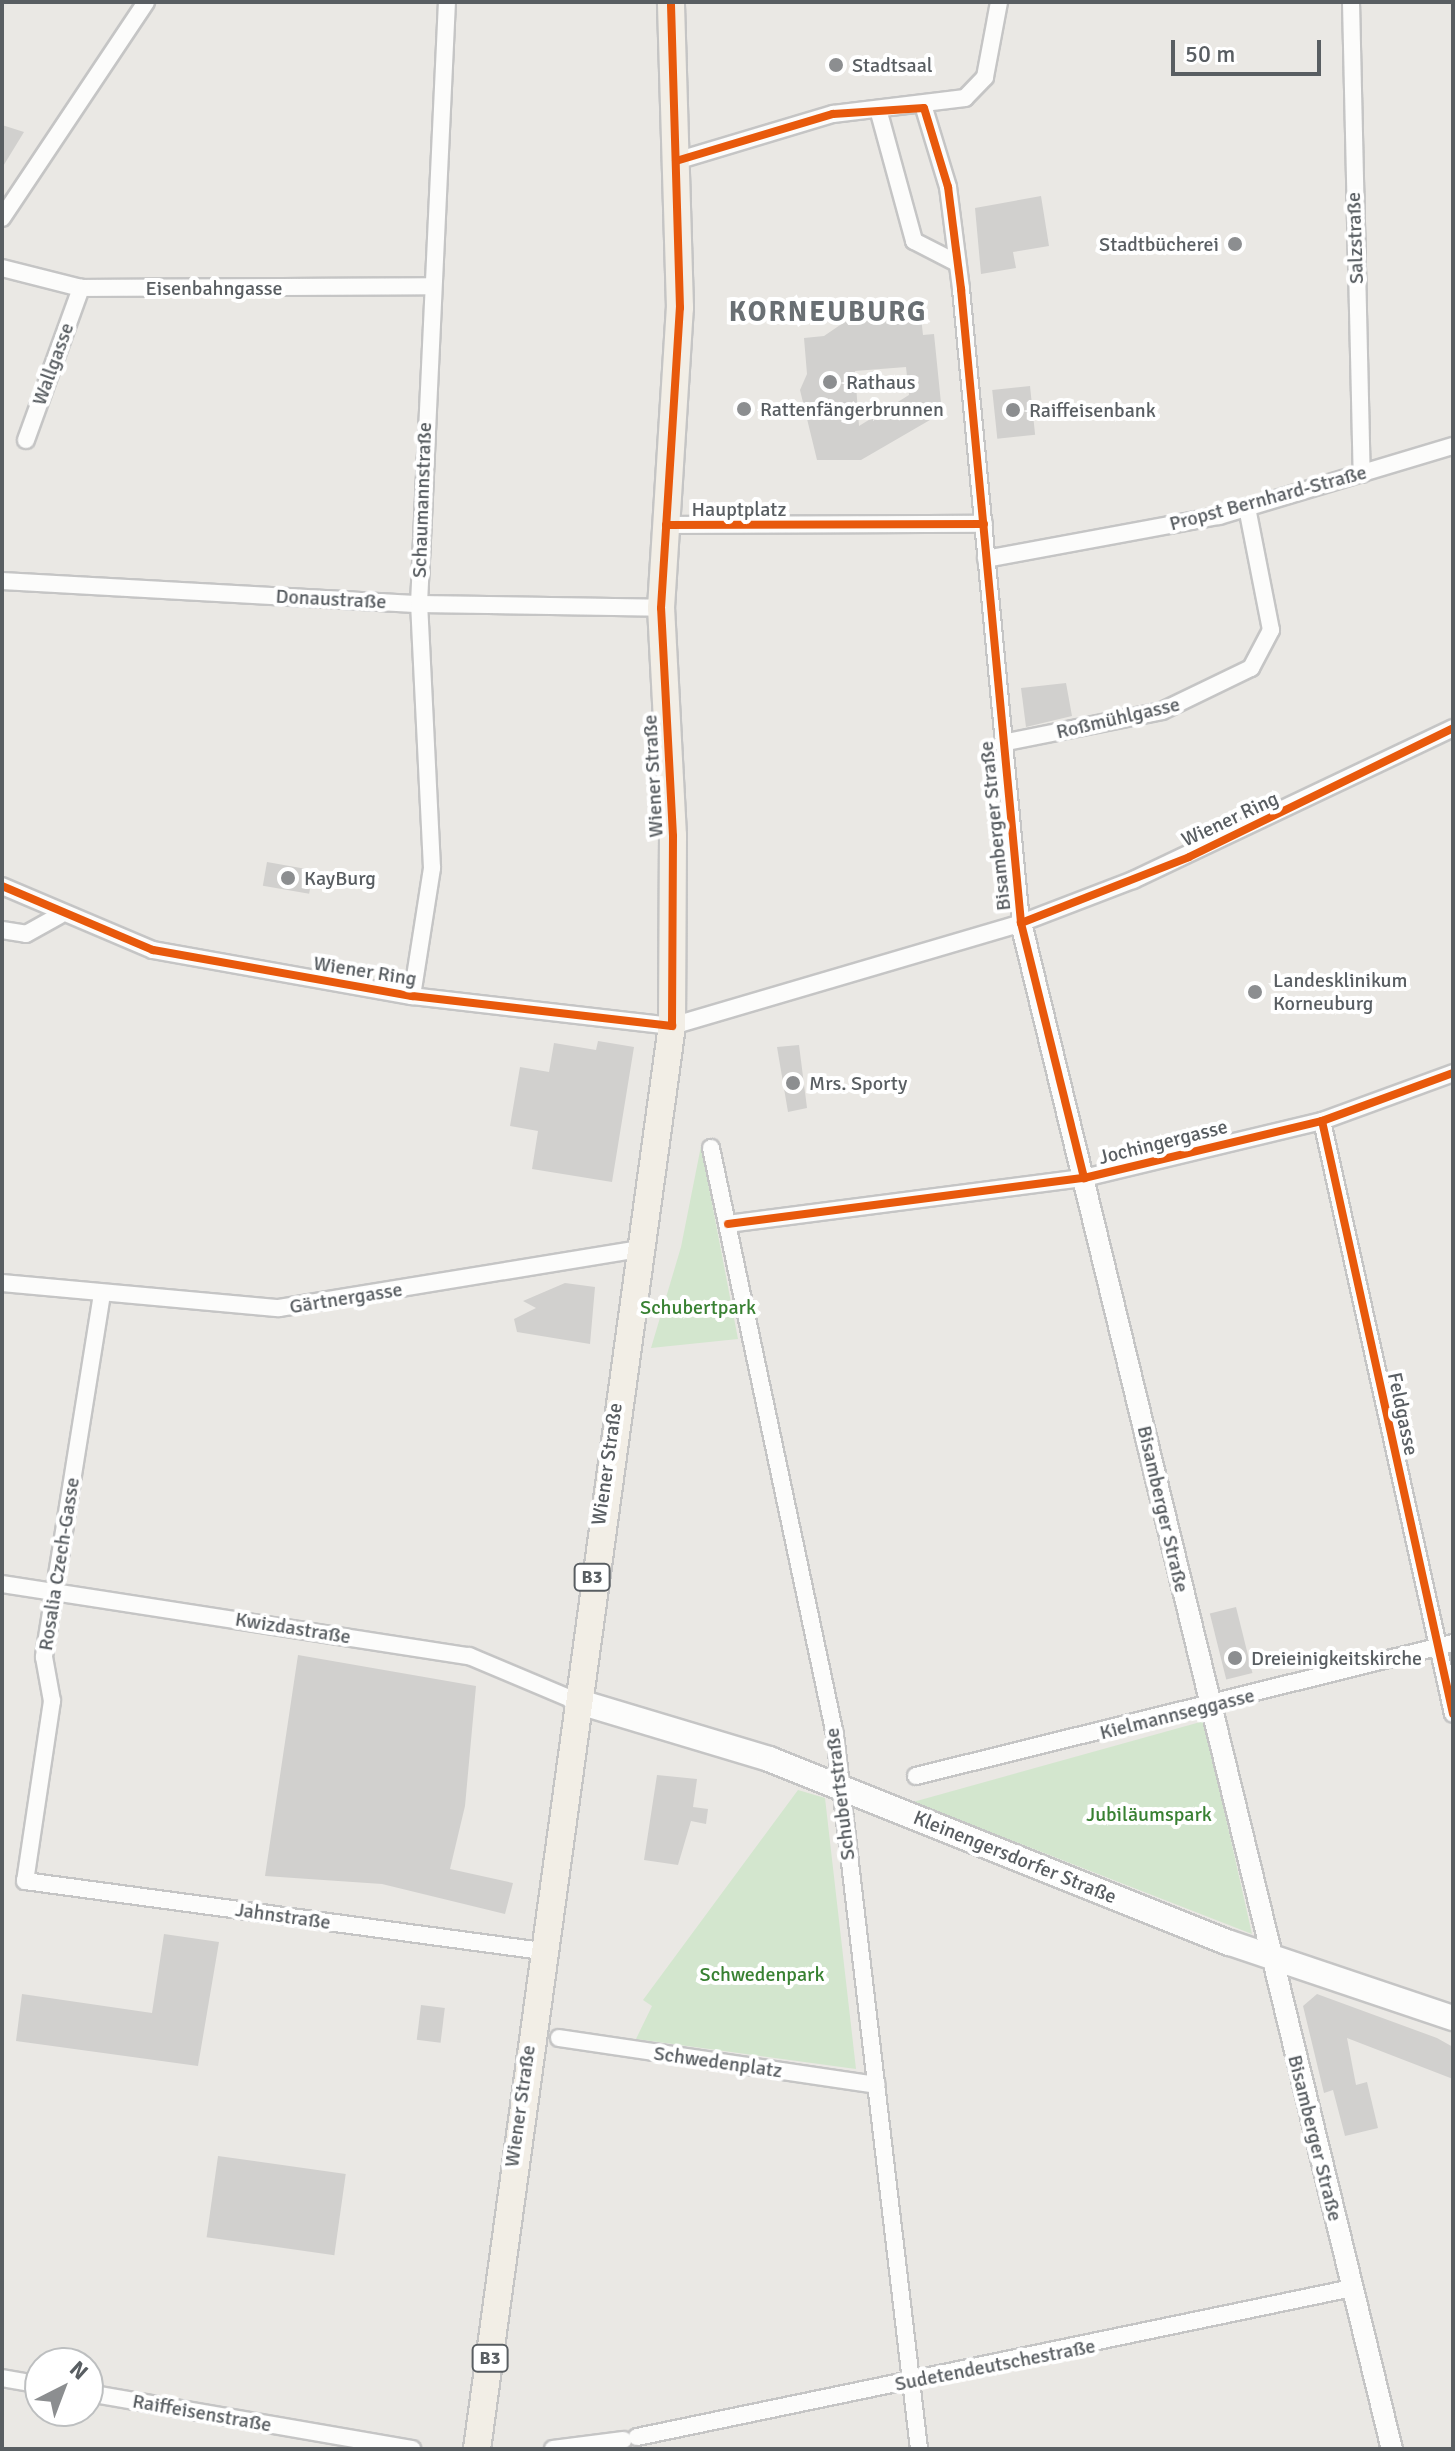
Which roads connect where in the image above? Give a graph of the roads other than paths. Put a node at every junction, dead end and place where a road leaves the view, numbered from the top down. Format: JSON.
{"nodes":[{"id":1,"x":146,"y":2,"type":"edge"},
{"id":2,"x":447,"y":2,"type":"edge"},
{"id":3,"x":671,"y":2,"type":"edge"},
{"id":4,"x":999,"y":2,"type":"edge"},
{"id":5,"x":1351,"y":2,"type":"edge"},
{"id":6,"x":924,"y":108,"type":"junction"},
{"id":7,"x":878,"y":109,"type":"junction"},
{"id":8,"x":676,"y":161,"type":"junction"},
{"id":9,"x":2,"y":218,"type":"edge"},
{"id":10,"x":957,"y":263,"type":"junction"},
{"id":11,"x":2,"y":268,"type":"edge"},
{"id":12,"x":428,"y":286,"type":"junction"},
{"id":13,"x":81,"y":288,"type":"junction"},
{"id":14,"x":26,"y":440,"type":"dead end"},
{"id":15,"x":1453,"y":446,"type":"edge"},
{"id":16,"x":1362,"y":474,"type":"junction"},
{"id":17,"x":1247,"y":508,"type":"junction"},
{"id":18,"x":984,"y":524,"type":"junction"},
{"id":19,"x":666,"y":525,"type":"junction"},
{"id":20,"x":986,"y":559,"type":"junction"},
{"id":21,"x":2,"y":581,"type":"edge"},
{"id":22,"x":419,"y":604,"type":"junction"},
{"id":23,"x":661,"y":608,"type":"junction"},
{"id":24,"x":1451,"y":734,"type":"edge"},
{"id":25,"x":1002,"y":743,"type":"junction"},
{"id":26,"x":2,"y":886,"type":"edge"},
{"id":27,"x":59,"y":916,"type":"junction"},
{"id":28,"x":1021,"y":923,"type":"junction"},
{"id":29,"x":2,"y":930,"type":"edge"},
{"id":30,"x":412,"y":996,"type":"junction"},
{"id":31,"x":672,"y":1026,"type":"junction"},
{"id":32,"x":1453,"y":1073,"type":"edge"},
{"id":33,"x":1322,"y":1121,"type":"junction"},
{"id":34,"x":711,"y":1148,"type":"dead end"},
{"id":35,"x":1084,"y":1178,"type":"junction"},
{"id":36,"x":728,"y":1224,"type":"junction"},
{"id":37,"x":640,"y":1249,"type":"junction"},
{"id":38,"x":2,"y":1283,"type":"edge"},
{"id":39,"x":102,"y":1294,"type":"junction"},
{"id":40,"x":2,"y":1584,"type":"edge"},
{"id":41,"x":54,"y":1591,"type":"junction"},
{"id":42,"x":1445,"y":1646,"type":"edge"},
{"id":43,"x":576,"y":1701,"type":"junction"},
{"id":44,"x":1210,"y":1707,"type":"junction"},
{"id":45,"x":1453,"y":1714,"type":"edge"},
{"id":46,"x":916,"y":1776,"type":"dead end"},
{"id":47,"x":840,"y":1785,"type":"junction"},
{"id":48,"x":25,"y":1881,"type":"joint"},
{"id":49,"x":542,"y":1951,"type":"junction"},
{"id":50,"x":1271,"y":1958,"type":"junction"},
{"id":51,"x":1453,"y":2018,"type":"edge"},
{"id":52,"x":559,"y":2038,"type":"dead end"},
{"id":53,"x":877,"y":2085,"type":"junction"},
{"id":54,"x":1352,"y":2288,"type":"junction"},
{"id":55,"x":2,"y":2378,"type":"edge"},
{"id":56,"x":24,"y":2382,"type":"edge"},
{"id":57,"x":911,"y":2382,"type":"junction"},
{"id":58,"x":104,"y":2396,"type":"edge"},
{"id":59,"x":412,"y":2449,"type":"edge"},
{"id":60,"x":477,"y":2449,"type":"edge"},
{"id":61,"x":553,"y":2449,"type":"edge"},
{"id":62,"x":919,"y":2449,"type":"edge"},
{"id":63,"x":1392,"y":2449,"type":"edge"}],
"edges":[{"from":1,"to":9,"type":"street"},
{"from":2,"to":12,"type":"street","name":"Schaumannstraße"},
{"from":3,"to":8,"type":"main road","number":"B3"},
{"from":4,"to":6,"type":"street"},
{"from":5,"to":16,"type":"street","name":"Salzstraße"},
{"from":6,"to":7,"type":"street"},
{"from":6,"to":10,"type":"street"},
{"from":7,"to":8,"type":"street"},
{"from":7,"to":10,"type":"street"},
{"from":8,"to":19,"type":"main road","name":"Hauptplatz","number":"B3"},
{"from":10,"to":18,"type":"street"},
{"from":11,"to":13,"type":"street","name":"Eisenbahngasse"},
{"from":12,"to":13,"type":"street","name":"Eisenbahngasse"},
{"from":12,"to":22,"type":"street","name":"Schaumannstraße"},
{"from":13,"to":14,"type":"street","name":"Wallgasse"},
{"from":15,"to":16,"type":"street","name":"Propst Bernhard-Straße"},
{"from":16,"to":17,"type":"street","name":"Propst Bernhard-Straße"},
{"from":17,"to":20,"type":"street","name":"Propst Bernhard-Straße"},
{"from":17,"to":25,"type":"street","name":"Roßmühlgasse"},
{"from":18,"to":19,"type":"street","name":"Hauptplatz"},
{"from":18,"to":20,"type":"street"},
{"from":19,"to":23,"type":"main road","name":"Wiener Straße","number":"B3"},
{"from":20,"to":25,"type":"street","name":"Bisamberger Straße"},
{"from":21,"to":22,"type":"street","name":"Donaustraße"},
{"from":22,"to":23,"type":"street","name":"Donaustraße"},
{"from":22,"to":30,"type":"street","name":"Schaumannstraße"},
{"from":23,"to":31,"type":"main road","name":"Wiener Straße","number":"B3"},
{"from":24,"to":28,"type":"street","name":"Wiener Ring"},
{"from":25,"to":28,"type":"street","name":"Bisamberger Straße"},
{"from":26,"to":27,"type":"street","name":"Wiener Ring"},
{"from":27,"to":29,"type":"street"},
{"from":27,"to":30,"type":"street","name":"Wiener Ring"},
{"from":28,"to":31,"type":"street","name":"Wiener Ring"},
{"from":28,"to":35,"type":"street","name":"Bisamberger Straße"},
{"from":30,"to":31,"type":"street","name":"Wiener Ring"},
{"from":31,"to":37,"type":"main road","name":"Wiener Straße","number":"B3"},
{"from":32,"to":33,"type":"street","name":"Jochingergasse"},
{"from":33,"to":35,"type":"street","name":"Jochingergasse"},
{"from":33,"to":42,"type":"street","name":"Feldgasse"},
{"from":34,"to":36,"type":"street","name":"Schubertstraße"},
{"from":35,"to":36,"type":"street","name":"Jochingergasse"},
{"from":35,"to":44,"type":"street","name":"Bisamberger Straße"},
{"from":36,"to":47,"type":"street","name":"Schubertstraße"},
{"from":37,"to":39,"type":"street","name":"Gärtnergasse"},
{"from":37,"to":43,"type":"main road","name":"Wiener Straße","number":"B3"},
{"from":38,"to":39,"type":"street","name":"Gärtnergasse"},
{"from":39,"to":41,"type":"street","name":"Rosalia Czech-Gasse"},
{"from":40,"to":41,"type":"street","name":"Kwizdastraße"},
{"from":41,"to":43,"type":"street","name":"Kwizdastraße"},
{"from":41,"to":48,"type":"street","name":"Rosalia Czech-Gasse"},
{"from":42,"to":44,"type":"street","name":"Kielmannseggasse"},
{"from":42,"to":45,"type":"street","name":"Feldgasse"},
{"from":43,"to":47,"type":"main road","name":"Kleinengersdorfer Straße"},
{"from":43,"to":49,"type":"main road","name":"Wiener Straße","number":"B3"},
{"from":44,"to":46,"type":"street","name":"Kielmannseggasse"},
{"from":44,"to":50,"type":"street","name":"Bisamberger Straße"},
{"from":47,"to":50,"type":"main road","name":"Kleinengersdorfer Straße"},
{"from":47,"to":53,"type":"street","name":"Schubertstraße"},
{"from":48,"to":49,"type":"street","name":"Jahnstraße"},
{"from":49,"to":60,"type":"main road","name":"Wiener Straße","number":"B3"},
{"from":50,"to":51,"type":"main road","name":"Kleinengersdorfer Straße"},
{"from":50,"to":54,"type":"street","name":"Bisamberger Straße"},
{"from":52,"to":53,"type":"street","name":"Schwedenplatz"},
{"from":53,"to":57,"type":"street","name":"Schubertstraße"},
{"from":54,"to":57,"type":"street","name":"Sudetendeutschestraße"},
{"from":54,"to":63,"type":"street","name":"Bisamberger Straße"},
{"from":55,"to":56,"type":"street"},
{"from":57,"to":61,"type":"street","name":"Sudetendeutschestraße"},
{"from":57,"to":62,"type":"street","name":"Schubertstraße"},
{"from":58,"to":59,"type":"street","name":"Raiffeisenstraße"}]}
